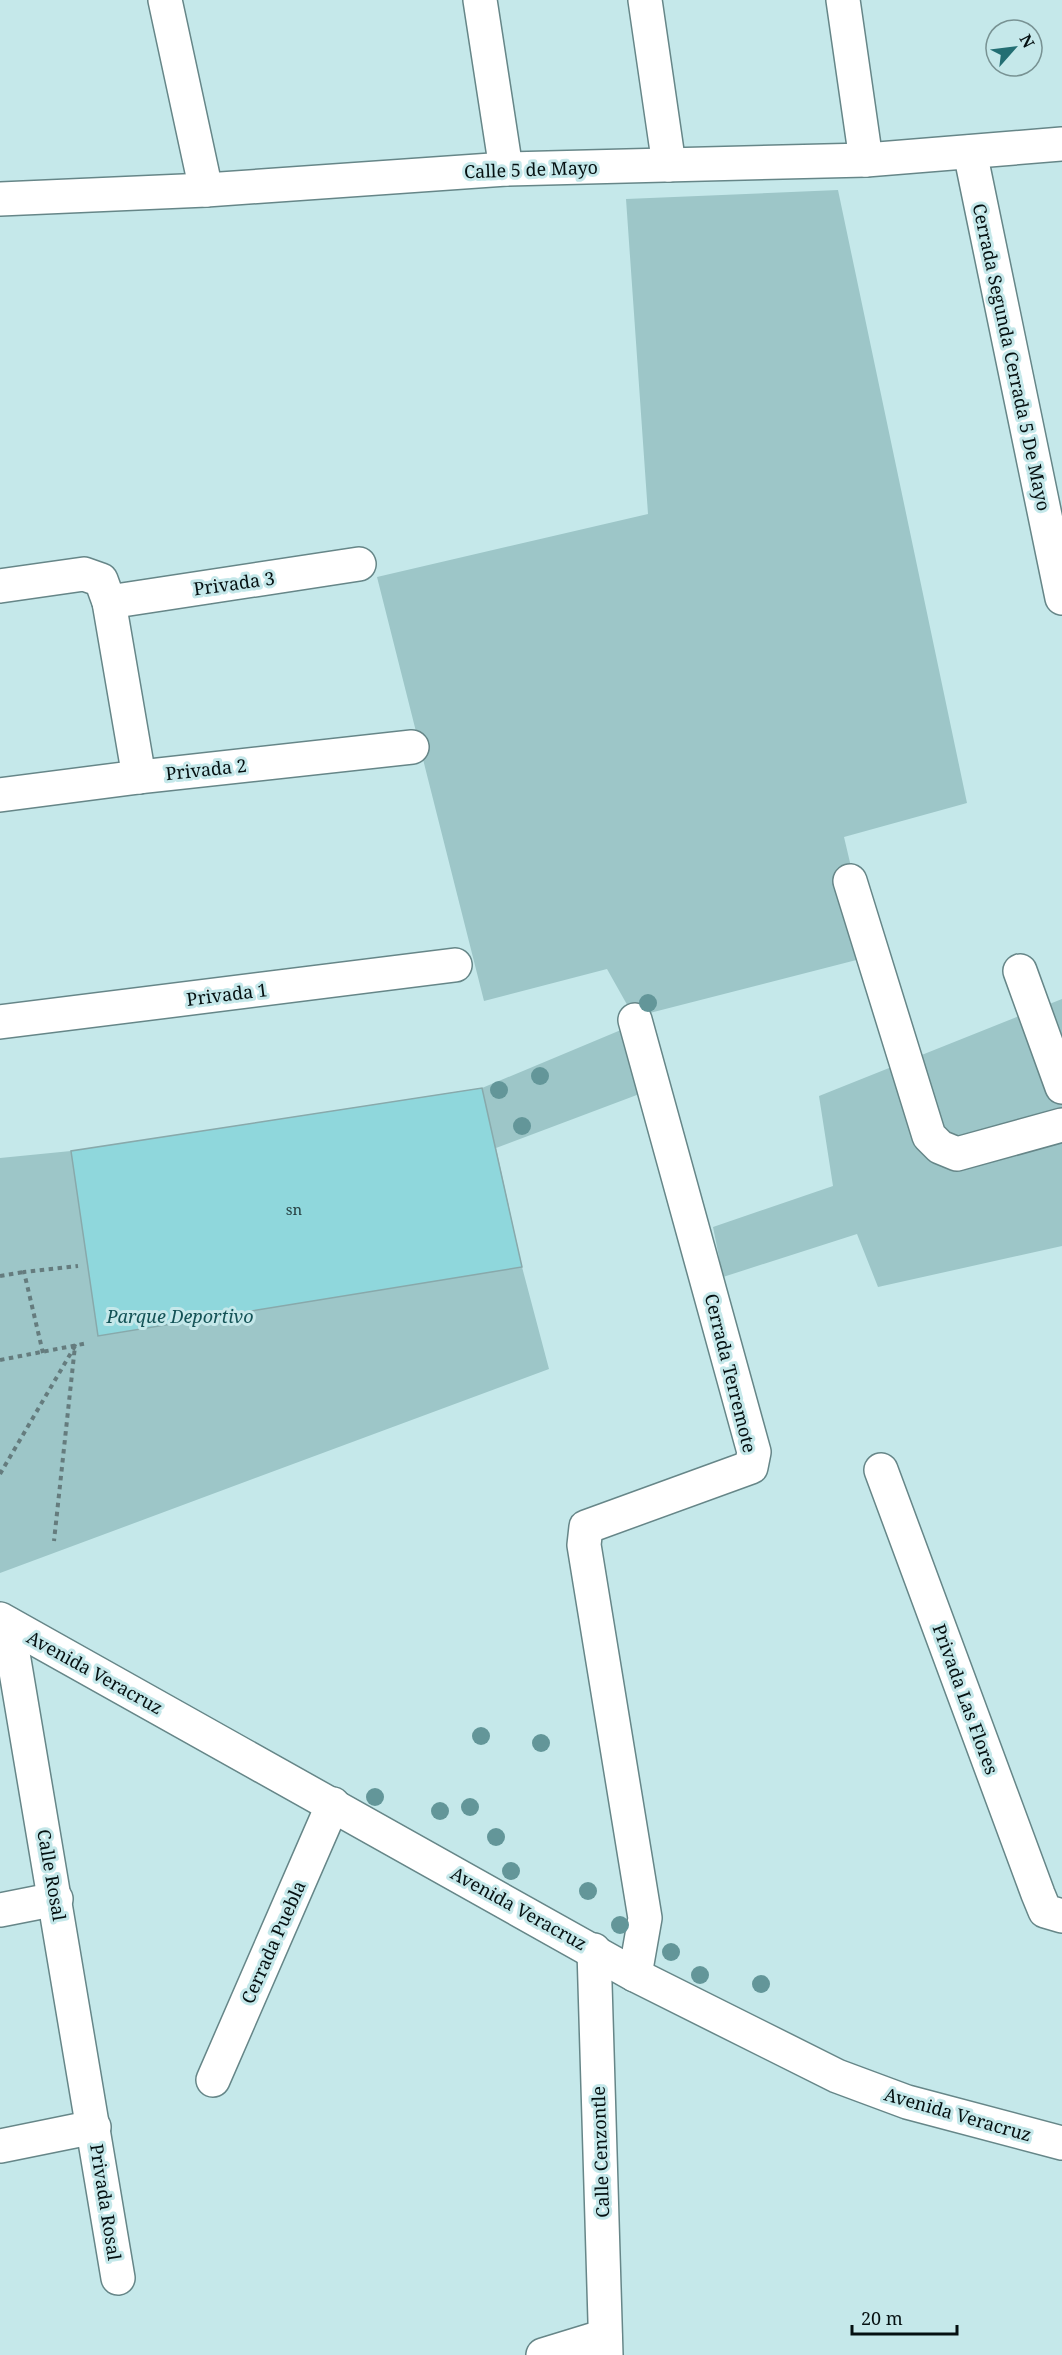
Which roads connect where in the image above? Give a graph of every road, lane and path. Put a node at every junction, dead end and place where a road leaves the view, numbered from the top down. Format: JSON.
{"nodes":[{"id":1,"x":165,"y":0,"type":"edge"},
{"id":2,"x":480,"y":0,"type":"edge"},
{"id":3,"x":645,"y":0,"type":"edge"},
{"id":4,"x":843,"y":0,"type":"edge"},
{"id":5,"x":1062,"y":144,"type":"edge"},
{"id":6,"x":970,"y":152,"type":"junction"},
{"id":7,"x":866,"y":160,"type":"junction"},
{"id":8,"x":669,"y":165,"type":"junction"},
{"id":9,"x":506,"y":169,"type":"junction"},
{"id":10,"x":206,"y":190,"type":"junction"},
{"id":11,"x":0,"y":200,"type":"edge"},
{"id":12,"x":359,"y":564,"type":"dead end"},
{"id":13,"x":0,"y":586,"type":"edge"},
{"id":14,"x":1062,"y":598,"type":"edge"},
{"id":15,"x":109,"y":602,"type":"junction"},
{"id":16,"x":412,"y":747,"type":"dead end"},
{"id":17,"x":139,"y":777,"type":"junction"},
{"id":18,"x":0,"y":795,"type":"edge"},
{"id":19,"x":850,"y":881,"type":"dead end"},
{"id":20,"x":455,"y":965,"type":"dead end"},
{"id":21,"x":1020,"y":971,"type":"dead end"},
{"id":22,"x":635,"y":1020,"type":"dead end"},
{"id":23,"x":0,"y":1022,"type":"edge"},
{"id":24,"x":1062,"y":1087,"type":"edge"},
{"id":25,"x":1062,"y":1125,"type":"edge"},
{"id":26,"x":78,"y":1266,"type":"dead end"},
{"id":27,"x":24,"y":1272,"type":"junction"},
{"id":28,"x":0,"y":1276,"type":"edge"},
{"id":29,"x":88,"y":1342,"type":"dead end"},
{"id":30,"x":75,"y":1346,"type":"junction"},
{"id":31,"x":43,"y":1353,"type":"junction"},
{"id":32,"x":0,"y":1360,"type":"edge"},
{"id":33,"x":882,"y":1470,"type":"dead end"},
{"id":34,"x":0,"y":1474,"type":"edge"},
{"id":35,"x":54,"y":1540,"type":"dead end"},
{"id":36,"x":4,"y":1621,"type":"edge"},
{"id":37,"x":333,"y":1804,"type":"junction"},
{"id":38,"x":56,"y":1899,"type":"junction"},
{"id":39,"x":0,"y":1910,"type":"edge"},
{"id":40,"x":1062,"y":1916,"type":"edge"},
{"id":41,"x":594,"y":1950,"type":"junction"},
{"id":42,"x":635,"y":1975,"type":"junction"},
{"id":43,"x":213,"y":2080,"type":"dead end"},
{"id":44,"x":94,"y":2127,"type":"junction"},
{"id":45,"x":1062,"y":2143,"type":"edge"},
{"id":46,"x":0,"y":2146,"type":"edge"},
{"id":47,"x":118,"y":2278,"type":"dead end"},
{"id":48,"x":606,"y":2346,"type":"edge"},
{"id":49,"x":543,"y":2355,"type":"edge"}],
"edges":[{"from":1,"to":10,"type":"street"},
{"from":2,"to":9,"type":"street"},
{"from":3,"to":8,"type":"street"},
{"from":4,"to":7,"type":"street"},
{"from":5,"to":6,"type":"street","name":"Calle 5 de Mayo"},
{"from":6,"to":7,"type":"street","name":"Calle 5 de Mayo"},
{"from":6,"to":14,"type":"street","name":"Cerrada Segunda Cerrada 5 De Mayo"},
{"from":7,"to":8,"type":"street","name":"Calle 5 de Mayo"},
{"from":8,"to":9,"type":"street","name":"Calle 5 de Mayo"},
{"from":9,"to":10,"type":"street","name":"Calle 5 de Mayo"},
{"from":10,"to":11,"type":"street","name":"Calle 5 de Mayo"},
{"from":12,"to":15,"type":"street","name":"Privada 3"},
{"from":13,"to":15,"type":"street"},
{"from":15,"to":17,"type":"street"},
{"from":16,"to":17,"type":"street","name":"Privada 2"},
{"from":17,"to":18,"type":"street","name":"Privada 2"},
{"from":19,"to":25,"type":"street"},
{"from":20,"to":23,"type":"street","name":"Privada 1"},
{"from":21,"to":24,"type":"street"},
{"from":22,"to":42,"type":"street","name":"Cerrada Terremote"},
{"from":26,"to":27,"type":"path"},
{"from":27,"to":28,"type":"path"},
{"from":27,"to":31,"type":"path"},
{"from":29,"to":30,"type":"path"},
{"from":30,"to":31,"type":"path"},
{"from":30,"to":34,"type":"path"},
{"from":30,"to":35,"type":"path"},
{"from":31,"to":32,"type":"path"},
{"from":33,"to":40,"type":"street","name":"Privada Las Flores"},
{"from":36,"to":37,"type":"street","name":"Avenida Veracruz"},
{"from":36,"to":38,"type":"street","name":"Calle Rosal"},
{"from":37,"to":41,"type":"street","name":"Avenida Veracruz"},
{"from":37,"to":43,"type":"street","name":"Cerrada Puebla"},
{"from":38,"to":39,"type":"street"},
{"from":38,"to":44,"type":"street","name":"Calle Rosal"},
{"from":41,"to":42,"type":"street","name":"Avenida Veracruz"},
{"from":41,"to":48,"type":"street","name":"Calle Cenzontle"},
{"from":42,"to":45,"type":"street","name":"Avenida Veracruz"},
{"from":44,"to":46,"type":"street"},
{"from":44,"to":47,"type":"street","name":"Privada Rosal"},
{"from":48,"to":49,"type":"street"}]}
